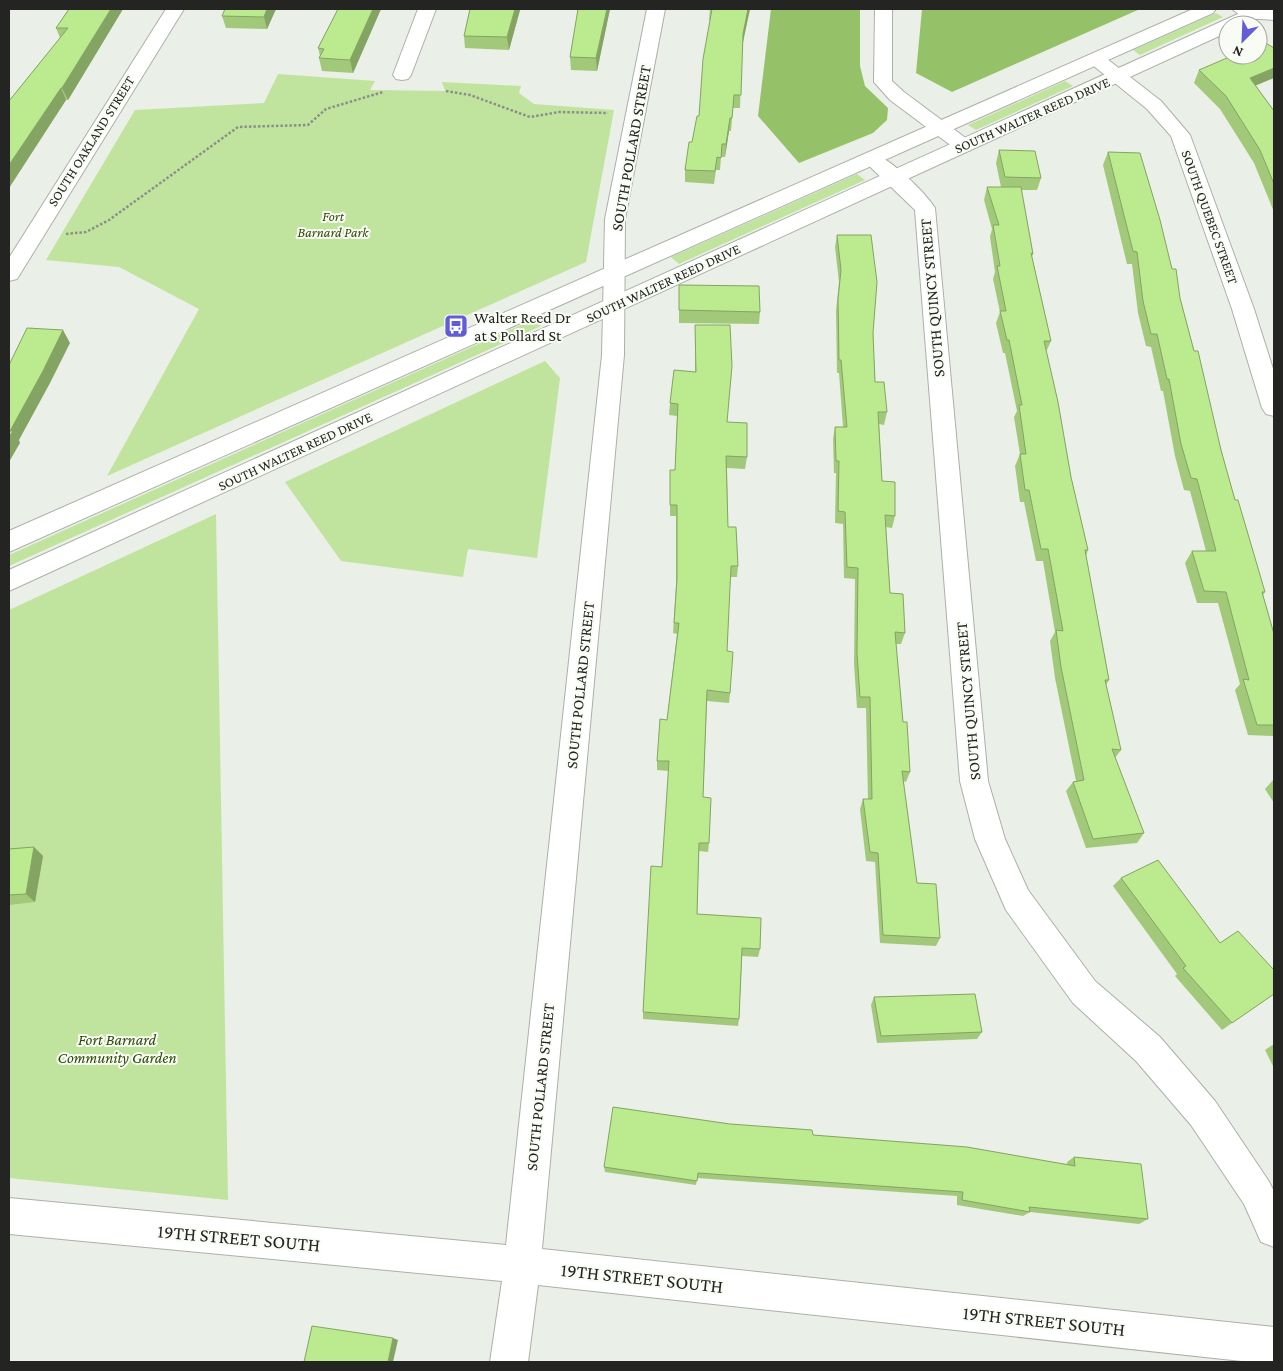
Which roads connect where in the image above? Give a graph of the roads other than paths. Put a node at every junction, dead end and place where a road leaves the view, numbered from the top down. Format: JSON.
{"nodes":[{"id":1,"x":176,"y":9,"type":"edge"},
{"id":2,"x":428,"y":9,"type":"edge"},
{"id":3,"x":656,"y":9,"type":"edge"},
{"id":4,"x":883,"y":9,"type":"edge"},
{"id":5,"x":1208,"y":9,"type":"edge"},
{"id":6,"x":1251,"y":11,"type":"edge"},
{"id":7,"x":1274,"y":15,"type":"edge"},
{"id":8,"x":1096,"y":59,"type":"junction"},
{"id":9,"x":1117,"y":76,"type":"junction"},
{"id":10,"x":397,"y":82,"type":"road end"},
{"id":11,"x":940,"y":128,"type":"junction"},
{"id":12,"x":964,"y":146,"type":"junction"},
{"id":13,"x":872,"y":159,"type":"junction"},
{"id":14,"x":894,"y":177,"type":"junction"},
{"id":15,"x":615,"y":273,"type":"junction"},
{"id":16,"x":9,"y":274,"type":"edge"},
{"id":17,"x":616,"y":304,"type":"junction"},
{"id":18,"x":1274,"y":408,"type":"edge"},
{"id":19,"x":9,"y":542,"type":"edge"},
{"id":20,"x":9,"y":581,"type":"edge"},
{"id":21,"x":9,"y":1216,"type":"edge"},
{"id":22,"x":1274,"y":1229,"type":"edge"},
{"id":23,"x":522,"y":1266,"type":"junction"},
{"id":24,"x":1274,"y":1346,"type":"edge"},
{"id":25,"x":509,"y":1362,"type":"edge"}],
"edges":[{"from":1,"to":16,"type":"street","name":"SOUTH OAKLAND STREET"},
{"from":2,"to":10,"type":"street"},
{"from":3,"to":15,"type":"street","name":"SOUTH POLLARD STREET"},
{"from":4,"to":11,"type":"street"},
{"from":5,"to":8,"type":"street","name":"SOUTH WALTER REED DRIVE"},
{"from":6,"to":7,"type":"street"},
{"from":6,"to":9,"type":"street","name":"SOUTH WALTER REED DRIVE"},
{"from":8,"to":9,"type":"street","name":"SOUTH QUEBEC STREET"},
{"from":8,"to":11,"type":"street","name":"SOUTH WALTER REED DRIVE"},
{"from":9,"to":12,"type":"street","name":"SOUTH WALTER REED DRIVE"},
{"from":9,"to":18,"type":"street","name":"SOUTH QUEBEC STREET"},
{"from":11,"to":12,"type":"street"},
{"from":11,"to":13,"type":"street","name":"SOUTH WALTER REED DRIVE"},
{"from":12,"to":14,"type":"street","name":"SOUTH WALTER REED DRIVE"},
{"from":13,"to":14,"type":"street","name":"SOUTH QUINCY STREET"},
{"from":13,"to":15,"type":"street","name":"SOUTH WALTER REED DRIVE"},
{"from":14,"to":17,"type":"street","name":"SOUTH WALTER REED DRIVE"},
{"from":14,"to":22,"type":"street","name":"SOUTH QUINCY STREET"},
{"from":15,"to":17,"type":"street","name":"SOUTH POLLARD STREET"},
{"from":15,"to":19,"type":"street","name":"SOUTH WALTER REED DRIVE"},
{"from":17,"to":20,"type":"street","name":"SOUTH WALTER REED DRIVE"},
{"from":17,"to":23,"type":"street","name":"SOUTH POLLARD STREET"},
{"from":21,"to":23,"type":"street","name":"19TH STREET SOUTH"},
{"from":23,"to":24,"type":"street","name":"19TH STREET SOUTH"},
{"from":23,"to":25,"type":"street","name":"SOUTH POLLARD STREET"}]}
